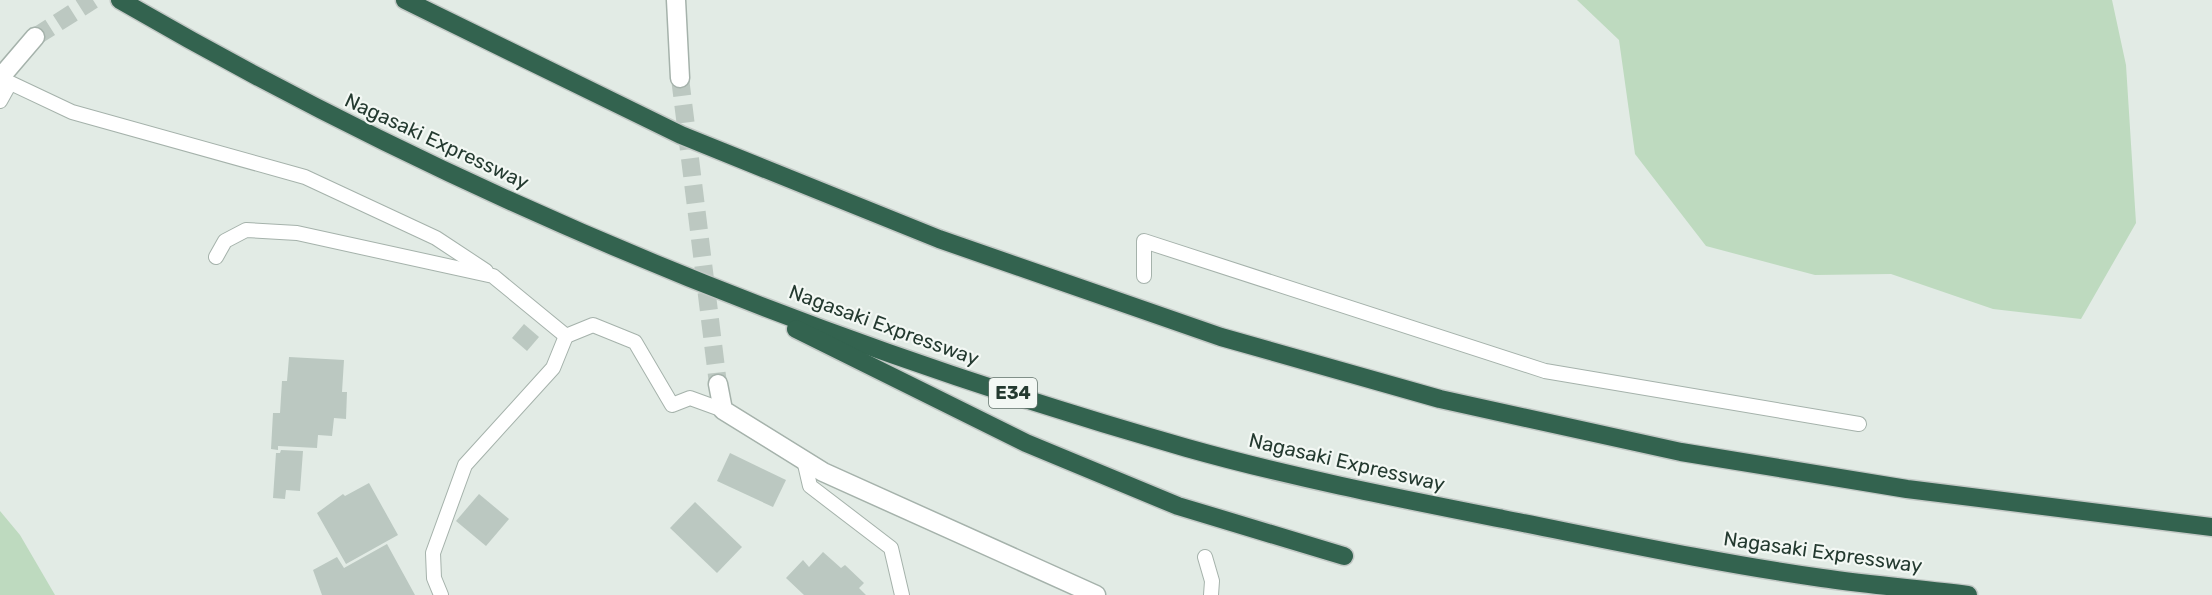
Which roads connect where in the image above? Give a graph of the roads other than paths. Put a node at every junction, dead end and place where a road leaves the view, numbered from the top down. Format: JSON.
{"nodes":[{"id":1,"x":120,"y":0,"type":"edge"},
{"id":2,"x":405,"y":0,"type":"edge"},
{"id":3,"x":676,"y":0,"type":"edge"},
{"id":4,"x":35,"y":37,"type":"tunnel mouth"},
{"id":5,"x":680,"y":78,"type":"tunnel mouth"},
{"id":6,"x":3,"y":80,"type":"edge"},
{"id":7,"x":0,"y":101,"type":"edge"},
{"id":8,"x":216,"y":257,"type":"dead end"},
{"id":9,"x":493,"y":276,"type":"junction"},
{"id":10,"x":1144,"y":276,"type":"dead end"},
{"id":11,"x":712,"y":287,"type":"junction"},
{"id":12,"x":566,"y":336,"type":"junction"},
{"id":13,"x":717,"y":384,"type":"tunnel mouth"},
{"id":14,"x":723,"y":410,"type":"junction"},
{"id":15,"x":1859,"y":424,"type":"dead end"},
{"id":16,"x":804,"y":460,"type":"junction"},
{"id":17,"x":2212,"y":528,"type":"edge"},
{"id":18,"x":1344,"y":556,"type":"dead end"},
{"id":19,"x":1205,"y":557,"type":"dead end"},
{"id":20,"x":441,"y":595,"type":"edge"},
{"id":21,"x":902,"y":595,"type":"edge"},
{"id":22,"x":1096,"y":595,"type":"edge"},
{"id":23,"x":1211,"y":595,"type":"edge"},
{"id":24,"x":1968,"y":595,"type":"edge"}],
"edges":[{"from":1,"to":11,"type":"highway","name":"Nagasaki Expressway","number":"E34"},
{"from":2,"to":17,"type":"highway"},
{"from":3,"to":5,"type":"street"},
{"from":4,"to":6,"type":"street"},
{"from":6,"to":7,"type":"lane"},
{"from":6,"to":9,"type":"lane"},
{"from":8,"to":9,"type":"lane"},
{"from":9,"to":12,"type":"lane"},
{"from":10,"to":15,"type":"lane"},
{"from":11,"to":18,"type":"highway"},
{"from":11,"to":24,"type":"highway","name":"Nagasaki Expressway","number":"E34"},
{"from":12,"to":14,"type":"lane"},
{"from":12,"to":20,"type":"lane"},
{"from":13,"to":14,"type":"street"},
{"from":14,"to":16,"type":"street"},
{"from":16,"to":21,"type":"lane"},
{"from":16,"to":22,"type":"street"},
{"from":19,"to":23,"type":"lane"}]}
